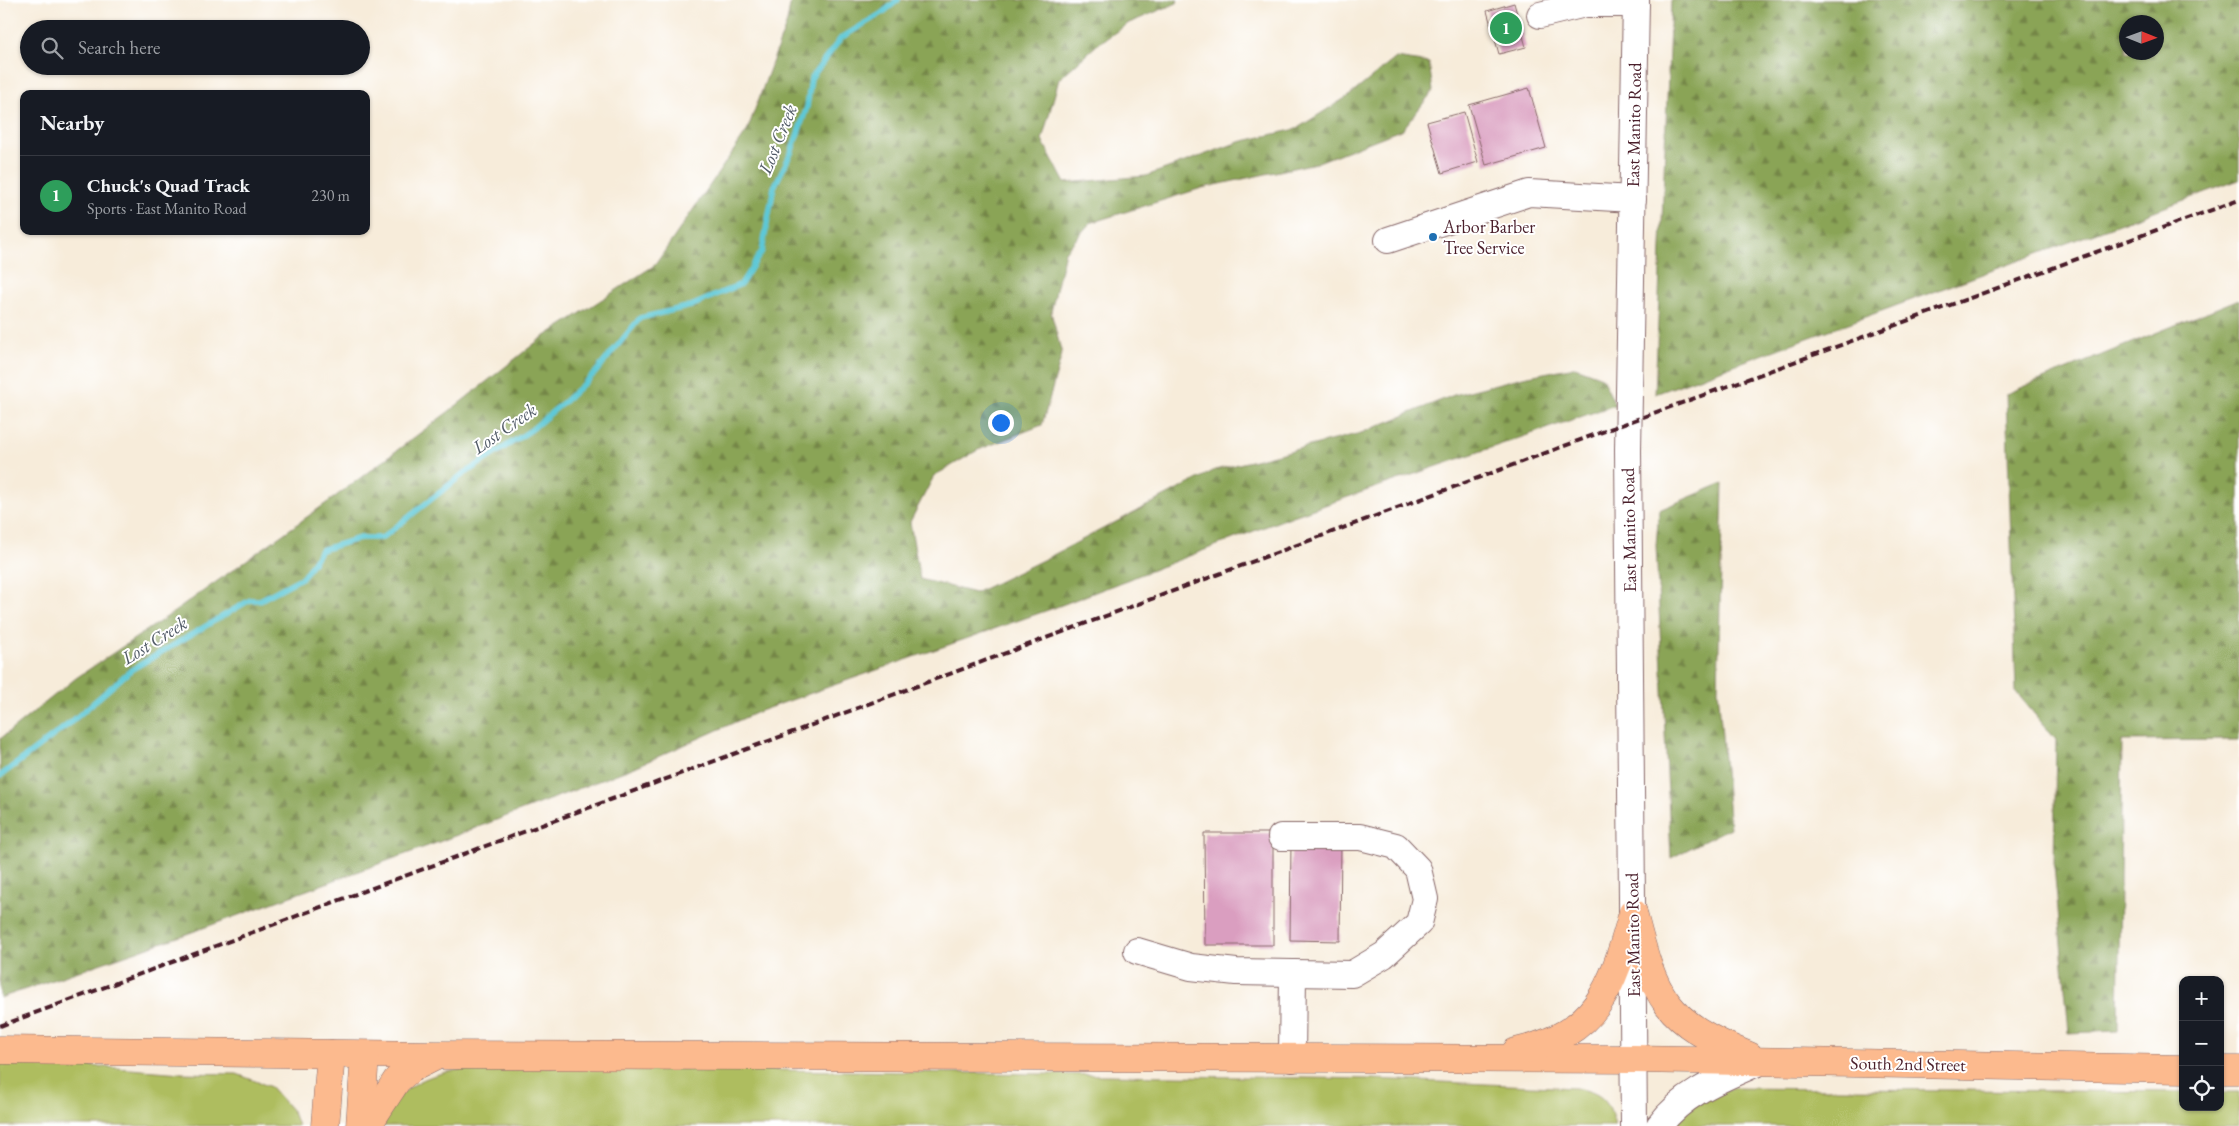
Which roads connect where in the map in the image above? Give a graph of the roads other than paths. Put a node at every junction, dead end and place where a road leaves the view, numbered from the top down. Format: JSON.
{"nodes":[{"id":1,"x":1636,"y":2,"type":"edge"},
{"id":2,"x":1540,"y":15,"type":"dead end"},
{"id":3,"x":1633,"y":199,"type":"junction"},
{"id":4,"x":1388,"y":240,"type":"dead end"},
{"id":5,"x":1281,"y":836,"type":"dead end"},
{"id":6,"x":1633,"y":913,"type":"junction"},
{"id":7,"x":1137,"y":951,"type":"dead end"},
{"id":8,"x":1293,"y":973,"type":"junction"},
{"id":9,"x":0,"y":1050,"type":"edge"},
{"id":10,"x":331,"y":1054,"type":"junction"},
{"id":11,"x":365,"y":1055,"type":"junction"},
{"id":12,"x":436,"y":1055,"type":"junction"},
{"id":13,"x":1292,"y":1059,"type":"junction"},
{"id":14,"x":1634,"y":1059,"type":"junction"},
{"id":15,"x":1484,"y":1060,"type":"junction"},
{"id":16,"x":1762,"y":1061,"type":"junction"},
{"id":17,"x":2179,"y":1069,"type":"edge"},
{"id":18,"x":2224,"y":1070,"type":"edge"},
{"id":19,"x":2239,"y":1070,"type":"edge"},
{"id":20,"x":325,"y":1126,"type":"edge"},
{"id":21,"x":360,"y":1126,"type":"edge"},
{"id":22,"x":367,"y":1126,"type":"edge"},
{"id":23,"x":1634,"y":1126,"type":"edge"},
{"id":24,"x":1659,"y":1126,"type":"edge"}],
"edges":[{"from":1,"to":2,"type":"street"},
{"from":1,"to":3,"type":"street","name":"East Manito Road"},
{"from":3,"to":4,"type":"street"},
{"from":3,"to":6,"type":"street","name":"East Manito Road"},
{"from":5,"to":8,"type":"street"},
{"from":6,"to":14,"type":"street","name":"East Manito Road"},
{"from":6,"to":15,"type":"main road"},
{"from":6,"to":16,"type":"main road"},
{"from":7,"to":8,"type":"street"},
{"from":8,"to":13,"type":"street"},
{"from":9,"to":10,"type":"main road"},
{"from":10,"to":11,"type":"main road"},
{"from":10,"to":20,"type":"main road"},
{"from":11,"to":12,"type":"main road"},
{"from":11,"to":21,"type":"main road"},
{"from":12,"to":13,"type":"main road"},
{"from":12,"to":22,"type":"main road"},
{"from":13,"to":15,"type":"main road"},
{"from":14,"to":15,"type":"main road","name":"South 2nd Street"},
{"from":14,"to":16,"type":"main road","name":"South 2nd Street"},
{"from":14,"to":23,"type":"street","name":"East Manito Road"},
{"from":16,"to":17,"type":"main road","name":"South 2nd Street"},
{"from":16,"to":24,"type":"street"},
{"from":18,"to":19,"type":"main road"}]}
